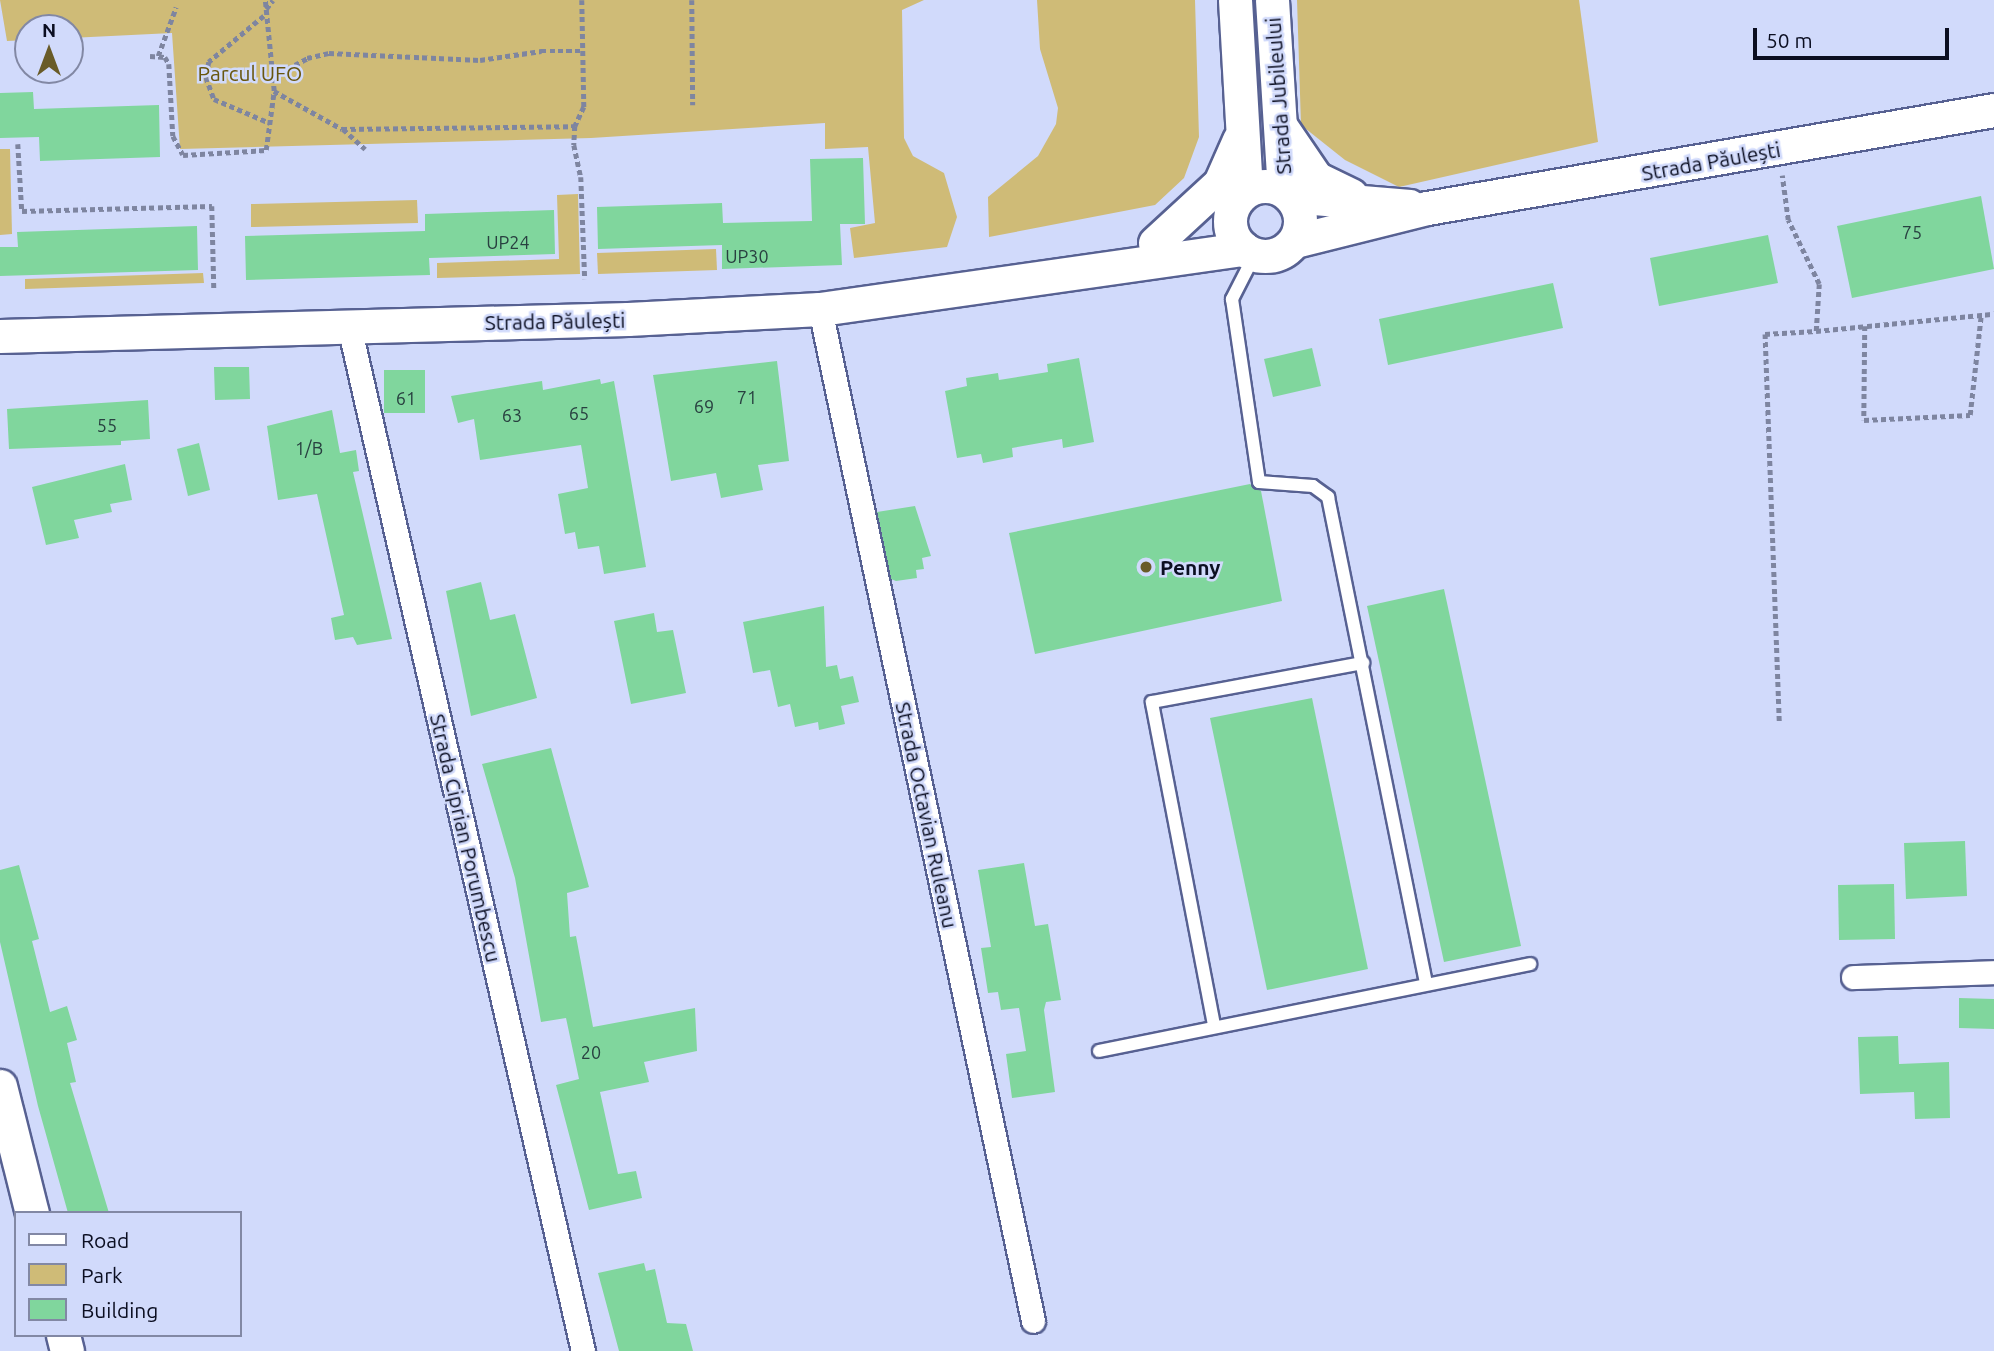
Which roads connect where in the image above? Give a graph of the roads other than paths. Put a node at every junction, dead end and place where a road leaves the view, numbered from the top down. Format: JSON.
{"nodes":[{"id":1,"x":1235,"y":0,"type":"edge"},
{"id":2,"x":1272,"y":0,"type":"edge"},
{"id":3,"x":1994,"y":110,"type":"edge"},
{"id":4,"x":1279,"y":122,"type":"junction"},
{"id":5,"x":1242,"y":131,"type":"junction"},
{"id":6,"x":1287,"y":194,"type":"junction"},
{"id":7,"x":1241,"y":196,"type":"junction"},
{"id":8,"x":1374,"y":203,"type":"junction"},
{"id":9,"x":1427,"y":208,"type":"junction"},
{"id":10,"x":1295,"y":241,"type":"junction"},
{"id":11,"x":1155,"y":243,"type":"junction"},
{"id":12,"x":1250,"y":252,"type":"junction"},
{"id":13,"x":1108,"y":267,"type":"junction"},
{"id":14,"x":820,"y":309,"type":"junction"},
{"id":15,"x":349,"y":326,"type":"junction"},
{"id":16,"x":0,"y":336,"type":"edge"},
{"id":17,"x":1363,"y":663,"type":"junction"},
{"id":18,"x":1530,"y":964,"type":"dead end"},
{"id":19,"x":1994,"y":972,"type":"edge"},
{"id":20,"x":1853,"y":977,"type":"dead end"},
{"id":21,"x":1426,"y":982,"type":"junction"},
{"id":22,"x":1214,"y":1025,"type":"junction"},
{"id":23,"x":1100,"y":1051,"type":"dead end"},
{"id":24,"x":0,"y":1086,"type":"edge"},
{"id":25,"x":31,"y":1211,"type":"edge"},
{"id":26,"x":1033,"y":1321,"type":"dead end"},
{"id":27,"x":583,"y":1351,"type":"edge"}],
"edges":[{"from":1,"to":5,"type":"main road","name":"Strada Jubileului"},
{"from":2,"to":4,"type":"main road","name":"Strada Jubileului"},
{"from":3,"to":9,"type":"main road","name":"Strada Păulești"},
{"from":4,"to":6,"type":"main road","name":"Strada Jubileului"},
{"from":4,"to":8,"type":"main road"},
{"from":5,"to":7,"type":"main road","name":"Strada Jubileului"},
{"from":5,"to":11,"type":"main road"},
{"from":6,"to":7,"type":"main road"},
{"from":6,"to":8,"type":"main road","name":"Strada Păulești"},
{"from":6,"to":10,"type":"main road"},
{"from":7,"to":11,"type":"main road","name":"Strada Păulești"},
{"from":7,"to":12,"type":"main road"},
{"from":8,"to":9,"type":"main road","name":"Strada Păulești"},
{"from":9,"to":10,"type":"main road","name":"Strada Păulești"},
{"from":10,"to":12,"type":"main road"},
{"from":11,"to":13,"type":"main road","name":"Strada Păulești"},
{"from":12,"to":13,"type":"main road","name":"Strada Păulești"},
{"from":12,"to":17,"type":"lane"},
{"from":13,"to":14,"type":"main road","name":"Strada Păulești"},
{"from":14,"to":15,"type":"main road","name":"Strada Păulești"},
{"from":14,"to":26,"type":"street","name":"Strada Octavian Ruleanu"},
{"from":15,"to":16,"type":"main road","name":"Strada Păulești"},
{"from":15,"to":27,"type":"street","name":"Strada Ciprian Porumbescu"},
{"from":17,"to":21,"type":"lane"},
{"from":17,"to":22,"type":"lane"},
{"from":18,"to":21,"type":"lane"},
{"from":19,"to":20,"type":"street"},
{"from":21,"to":22,"type":"lane"},
{"from":22,"to":23,"type":"lane"},
{"from":24,"to":25,"type":"main road"}]}
